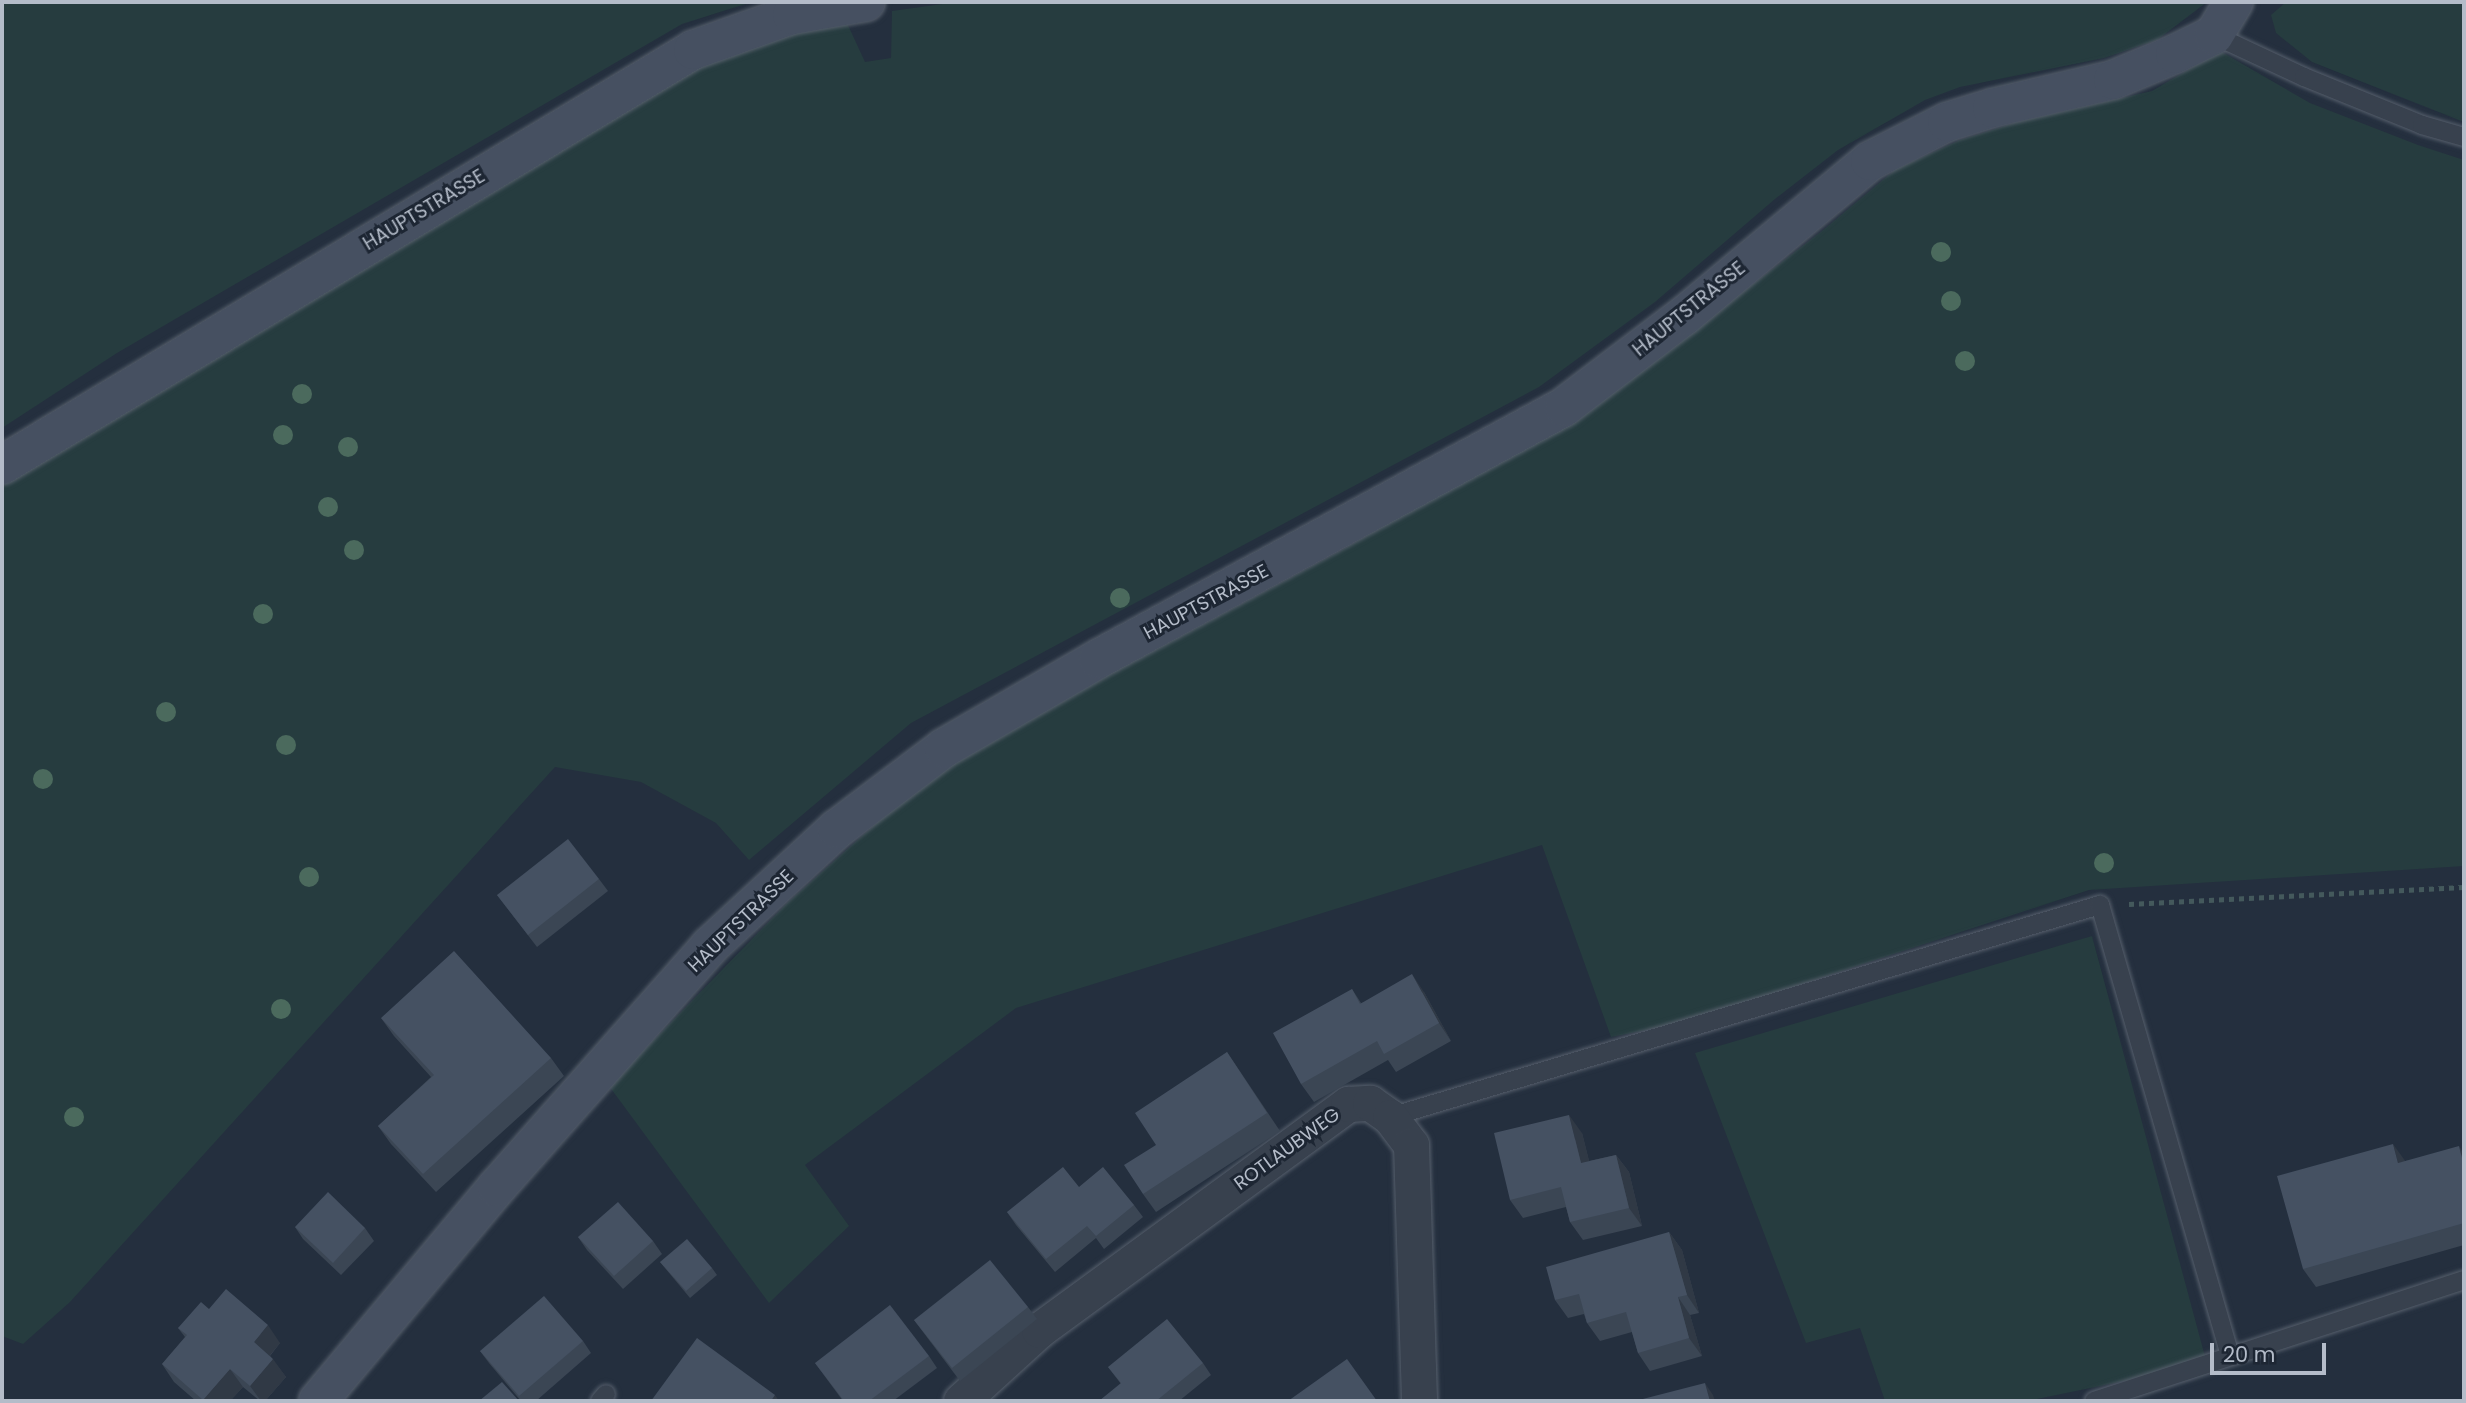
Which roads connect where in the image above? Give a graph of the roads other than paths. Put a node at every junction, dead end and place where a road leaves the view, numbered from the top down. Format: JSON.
{"nodes":[{"id":1,"x":866,"y":2,"type":"edge"},
{"id":2,"x":2234,"y":2,"type":"edge"},
{"id":3,"x":2214,"y":35,"type":"junction"},
{"id":4,"x":2464,"y":137,"type":"edge"},
{"id":5,"x":2,"y":465,"type":"edge"},
{"id":6,"x":1390,"y":1117,"type":"junction"},
{"id":7,"x":2464,"y":1280,"type":"edge"},
{"id":8,"x":2230,"y":1356,"type":"junction"},
{"id":9,"x":318,"y":1401,"type":"edge"},
{"id":10,"x":961,"y":1401,"type":"edge"},
{"id":11,"x":1419,"y":1401,"type":"edge"},
{"id":12,"x":2094,"y":1401,"type":"edge"}],
"edges":[{"from":1,"to":5,"type":"street","name":"HAUPTSTRASSE"},
{"from":2,"to":3,"type":"street"},
{"from":3,"to":4,"type":"lane"},
{"from":3,"to":9,"type":"street","name":"HAUPTSTRASSE"},
{"from":6,"to":8,"type":"lane"},
{"from":6,"to":10,"type":"street","name":"ROTLAUBWEG"},
{"from":6,"to":11,"type":"street","name":"ROTLAUBWEG"},
{"from":7,"to":8,"type":"lane"},
{"from":8,"to":12,"type":"lane"}]}
